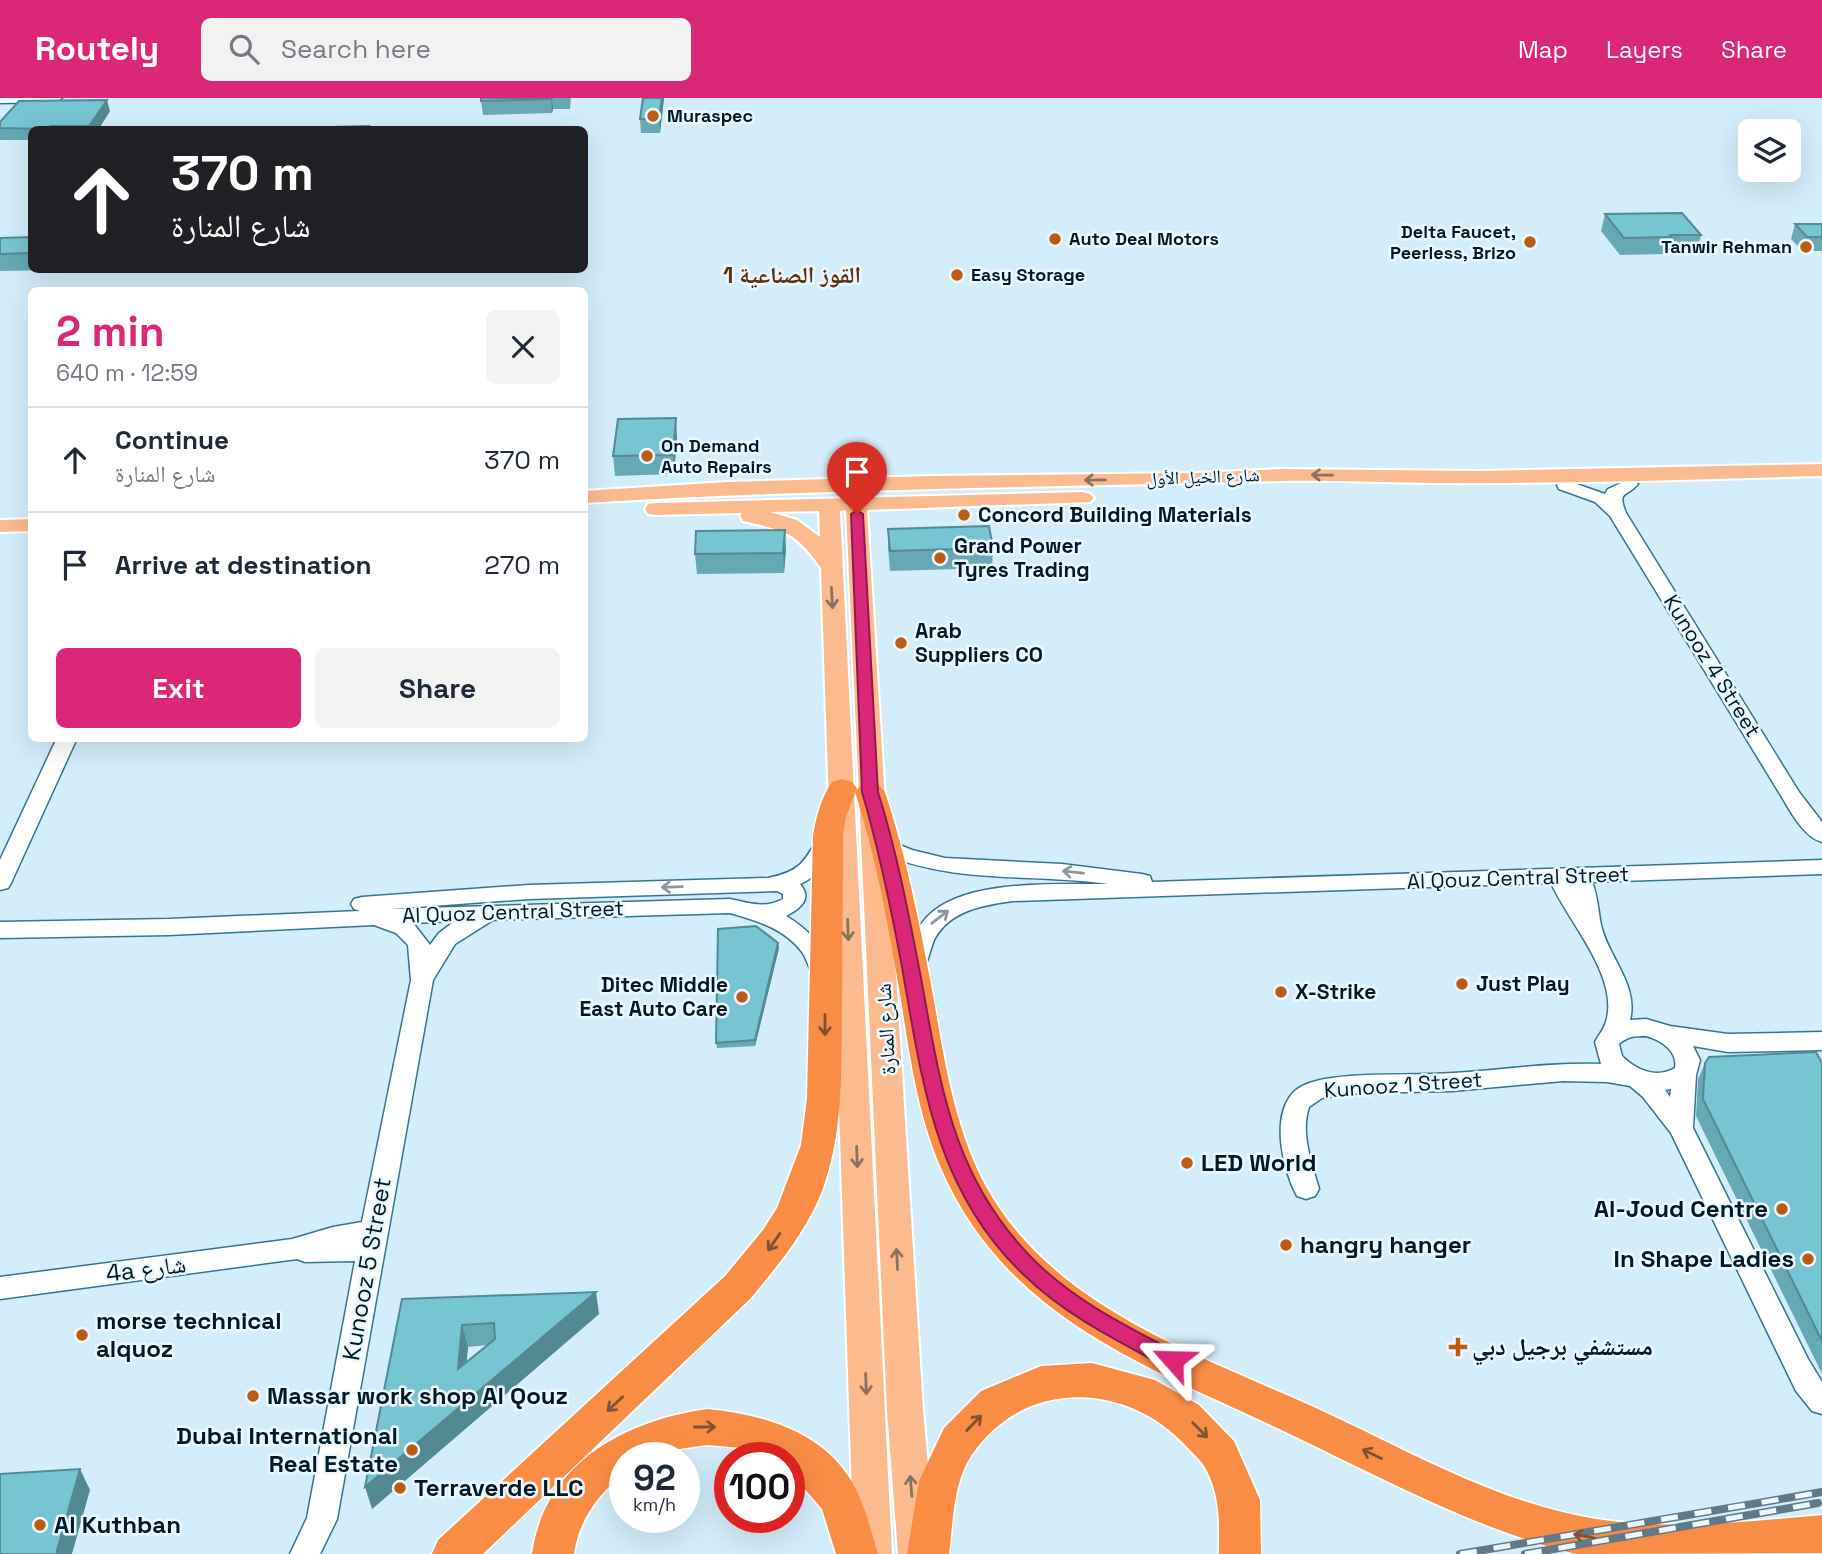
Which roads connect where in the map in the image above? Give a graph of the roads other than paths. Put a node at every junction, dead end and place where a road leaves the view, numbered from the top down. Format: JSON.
{"nodes":[{"id":1,"x":56,"y":98,"type":"edge"},
{"id":2,"x":0,"y":99,"type":"edge"},
{"id":3,"x":1822,"y":470,"type":"edge"},
{"id":4,"x":1822,"y":479,"type":"edge"},
{"id":5,"x":1030,"y":481,"type":"junction"},
{"id":6,"x":1630,"y":484,"type":"junction"},
{"id":7,"x":1565,"y":485,"type":"junction"},
{"id":8,"x":835,"y":496,"type":"junction"},
{"id":9,"x":588,"y":497,"type":"edge"},
{"id":10,"x":905,"y":503,"type":"junction"},
{"id":11,"x":639,"y":510,"type":"junction"},
{"id":12,"x":588,"y":511,"type":"edge"},
{"id":13,"x":1617,"y":513,"type":"junction"},
{"id":14,"x":28,"y":515,"type":"edge"},
{"id":15,"x":0,"y":516,"type":"edge"},
{"id":16,"x":28,"y":525,"type":"edge"},
{"id":17,"x":0,"y":526,"type":"edge"},
{"id":18,"x":858,"y":533,"type":"junction"},
{"id":19,"x":831,"y":567,"type":"junction"},
{"id":20,"x":65,"y":742,"type":"edge"},
{"id":21,"x":856,"y":790,"type":"junction"},
{"id":22,"x":1806,"y":818,"type":"junction"},
{"id":23,"x":1822,"y":835,"type":"edge"},
{"id":24,"x":828,"y":836,"type":"junction"},
{"id":25,"x":885,"y":846,"type":"junction"},
{"id":26,"x":1822,"y":865,"type":"edge"},
{"id":27,"x":1569,"y":876,"type":"junction"},
{"id":28,"x":0,"y":883,"type":"edge"},
{"id":29,"x":780,"y":883,"type":"junction"},
{"id":30,"x":1213,"y":890,"type":"junction"},
{"id":31,"x":496,"y":912,"type":"junction"},
{"id":32,"x":759,"y":912,"type":"junction"},
{"id":33,"x":375,"y":917,"type":"junction"},
{"id":34,"x":169,"y":927,"type":"junction"},
{"id":35,"x":0,"y":930,"type":"edge"},
{"id":36,"x":913,"y":977,"type":"junction"},
{"id":37,"x":825,"y":979,"type":"junction"},
{"id":38,"x":422,"y":980,"type":"junction"},
{"id":39,"x":1617,"y":987,"type":"junction"},
{"id":40,"x":1660,"y":1032,"type":"junction"},
{"id":41,"x":1611,"y":1037,"type":"junction"},
{"id":42,"x":1822,"y":1041,"type":"edge"},
{"id":43,"x":1749,"y":1044,"type":"junction"},
{"id":44,"x":1686,"y":1070,"type":"junction"},
{"id":45,"x":1558,"y":1072,"type":"junction"},
{"id":46,"x":1634,"y":1078,"type":"junction"},
{"id":47,"x":1681,"y":1128,"type":"junction"},
{"id":48,"x":1306,"y":1189,"type":"dead end"},
{"id":49,"x":372,"y":1240,"type":"junction"},
{"id":50,"x":0,"y":1288,"type":"edge"},
{"id":51,"x":1822,"y":1402,"type":"edge"},
{"id":52,"x":1822,"y":1534,"type":"edge"},
{"id":53,"x":1822,"y":1550,"type":"edge"},
{"id":54,"x":304,"y":1554,"type":"edge"},
{"id":55,"x":453,"y":1554,"type":"edge"},
{"id":56,"x":553,"y":1554,"type":"edge"},
{"id":57,"x":857,"y":1554,"type":"edge"},
{"id":58,"x":873,"y":1554,"type":"edge"},
{"id":59,"x":917,"y":1554,"type":"edge"},
{"id":60,"x":928,"y":1554,"type":"edge"},
{"id":61,"x":1240,"y":1554,"type":"edge"},
{"id":62,"x":1803,"y":1554,"type":"edge"}],
"edges":[{"from":1,"to":2,"type":"street"},
{"from":3,"to":5,"type":"main road","name":"شارع الخيل الأول","one_way":true},
{"from":4,"to":6,"type":"main road","name":"شارع الخيل الأول"},
{"from":5,"to":8,"type":"main road","name":"شارع الخيل الأول"},
{"from":5,"to":8,"type":"main road"},
{"from":6,"to":7,"type":"main road","name":"شارع الخيل الأول"},
{"from":6,"to":13,"type":"street"},
{"from":7,"to":10,"type":"main road","name":"شارع الخيل الأول"},
{"from":7,"to":13,"type":"street","name":"Kunooz 4 Street"},
{"from":8,"to":9,"type":"main road","name":"شارع الخيل الأول"},
{"from":8,"to":10,"type":"main road","name":"شارع الخيل الأول"},
{"from":8,"to":11,"type":"main road","name":"شارع الخيل الأول"},
{"from":8,"to":18,"type":"main road","name":"شارع المنارة"},
{"from":8,"to":19,"type":"main road","name":"شارع المنارة"},
{"from":10,"to":18,"type":"main road"},
{"from":11,"to":12,"type":"main road","name":"شارع الخيل الأول"},
{"from":11,"to":19,"type":"main road"},
{"from":13,"to":22,"type":"street","name":"Kunooz 4 Street"},
{"from":14,"to":15,"type":"main road"},
{"from":16,"to":17,"type":"main road"},
{"from":18,"to":21,"type":"main road","name":"شارع المنارة"},
{"from":19,"to":21,"type":"main road","name":"شارع المنارة","one_way":true},
{"from":20,"to":28,"type":"street"},
{"from":21,"to":24,"type":"highway"},
{"from":21,"to":25,"type":"highway"},
{"from":21,"to":58,"type":"main road","name":"شارع المنارة","one_way":true},
{"from":59,"to":21,"type":"main road","name":"شارع المنارة","one_way":true},
{"from":22,"to":23,"type":"street","name":"Kunooz 4 Street"},
{"from":22,"to":26,"type":"street","name":"Kunooz 4 Street"},
{"from":24,"to":29,"type":"street","name":"Al Quoz Central Street"},
{"from":24,"to":37,"type":"highway"},
{"from":30,"to":25,"type":"street","name":"Al Qouz Central Street","one_way":true},
{"from":25,"to":36,"type":"highway"},
{"from":26,"to":27,"type":"street","name":"Al Qouz Central Street"},
{"from":27,"to":30,"type":"street","name":"Al Qouz Central Street"},
{"from":27,"to":39,"type":"street"},
{"from":29,"to":32,"type":"street"},
{"from":29,"to":34,"type":"street","name":"Al Quoz Central Street","one_way":true},
{"from":36,"to":30,"type":"street","name":"Al Qouz Central Street","one_way":true},
{"from":31,"to":32,"type":"street","name":"Al Quoz Central Street"},
{"from":31,"to":33,"type":"street","name":"Al Quoz Central Street"},
{"from":31,"to":38,"type":"street","name":"Kunooz 5 Street"},
{"from":32,"to":37,"type":"street","name":"Al Quoz Central Street"},
{"from":33,"to":34,"type":"street","name":"Al Quoz Central Street"},
{"from":33,"to":38,"type":"street","name":"Kunooz 5 Street"},
{"from":34,"to":35,"type":"street","name":"Al Quoz Central Street"},
{"from":52,"to":36,"type":"highway","one_way":true},
{"from":37,"to":55,"type":"highway","one_way":true},
{"from":38,"to":49,"type":"street","name":"Kunooz 5 Street"},
{"from":39,"to":40,"type":"street"},
{"from":39,"to":41,"type":"street"},
{"from":40,"to":41,"type":"street"},
{"from":40,"to":43,"type":"street"},
{"from":40,"to":44,"type":"street"},
{"from":41,"to":45,"type":"street","name":"Kunooz 1 Street"},
{"from":41,"to":46,"type":"street"},
{"from":42,"to":43,"type":"street"},
{"from":43,"to":44,"type":"street"},
{"from":44,"to":46,"type":"street"},
{"from":44,"to":47,"type":"street"},
{"from":45,"to":46,"type":"street","name":"Kunooz 1 Street"},
{"from":45,"to":48,"type":"street","name":"Kunooz 1 Street"},
{"from":46,"to":47,"type":"street"},
{"from":47,"to":51,"type":"street"},
{"from":49,"to":50,"type":"street","name":"4a شارع"},
{"from":49,"to":54,"type":"street","name":"Kunooz 5 Street"},
{"from":53,"to":62,"type":"highway"},
{"from":56,"to":57,"type":"highway","one_way":true},
{"from":60,"to":61,"type":"highway","one_way":true}]}
